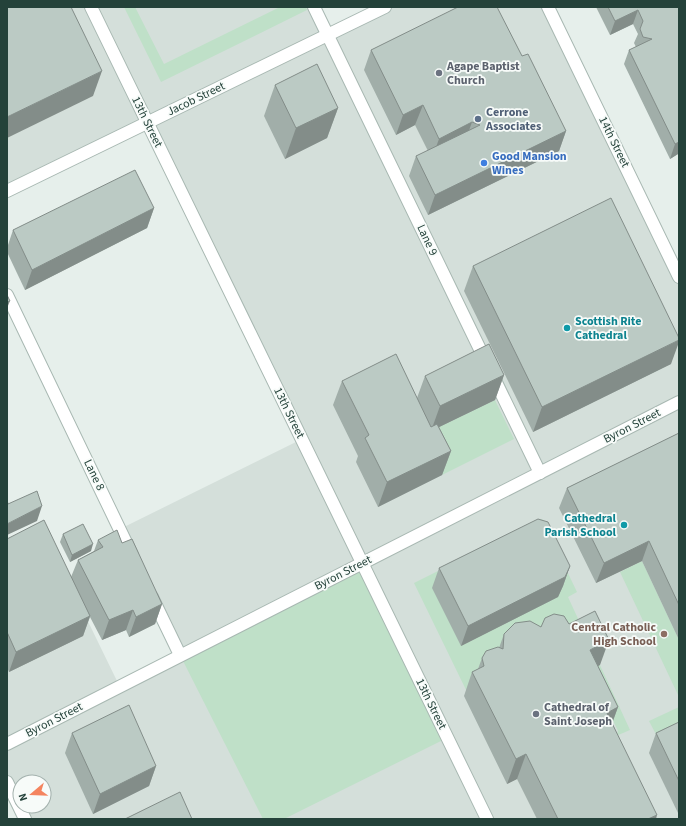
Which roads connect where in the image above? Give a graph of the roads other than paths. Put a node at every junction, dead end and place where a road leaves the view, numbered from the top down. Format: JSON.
{"nodes":[{"id":1,"x":91,"y":7,"type":"edge"},
{"id":2,"x":314,"y":7,"type":"edge"},
{"id":3,"x":385,"y":7,"type":"edge"},
{"id":4,"x":548,"y":7,"type":"edge"},
{"id":5,"x":327,"y":35,"type":"junction"},
{"id":6,"x":147,"y":123,"type":"junction"},
{"id":7,"x":7,"y":191,"type":"edge"},
{"id":8,"x":679,"y":276,"type":"edge"},
{"id":9,"x":7,"y":295,"type":"edge"},
{"id":10,"x":679,"y":402,"type":"edge"},
{"id":11,"x":540,"y":473,"type":"junction"},
{"id":12,"x":362,"y":563,"type":"junction"},
{"id":13,"x":137,"y":565,"type":"edge"},
{"id":14,"x":147,"y":587,"type":"edge"},
{"id":15,"x":180,"y":655,"type":"junction"},
{"id":16,"x":7,"y":744,"type":"edge"},
{"id":17,"x":7,"y":782,"type":"edge"},
{"id":18,"x":25,"y":819,"type":"edge"},
{"id":19,"x":487,"y":819,"type":"edge"}],
"edges":[{"from":1,"to":6,"type":"street","name":"13th Street"},
{"from":2,"to":5,"type":"street","name":"Lane 9"},
{"from":3,"to":5,"type":"street","name":"Jacob Street"},
{"from":4,"to":8,"type":"street","name":"14th Street"},
{"from":5,"to":6,"type":"street","name":"Jacob Street"},
{"from":5,"to":11,"type":"street","name":"Lane 9"},
{"from":6,"to":7,"type":"street","name":"Jacob Street"},
{"from":6,"to":12,"type":"street","name":"13th Street"},
{"from":9,"to":13,"type":"street","name":"Lane 8"},
{"from":10,"to":11,"type":"street","name":"Byron Street"},
{"from":11,"to":12,"type":"street","name":"Byron Street"},
{"from":12,"to":15,"type":"street","name":"Byron Street"},
{"from":12,"to":19,"type":"street","name":"13th Street"},
{"from":14,"to":15,"type":"street"},
{"from":15,"to":16,"type":"street","name":"Byron Street"},
{"from":17,"to":18,"type":"street"}]}
